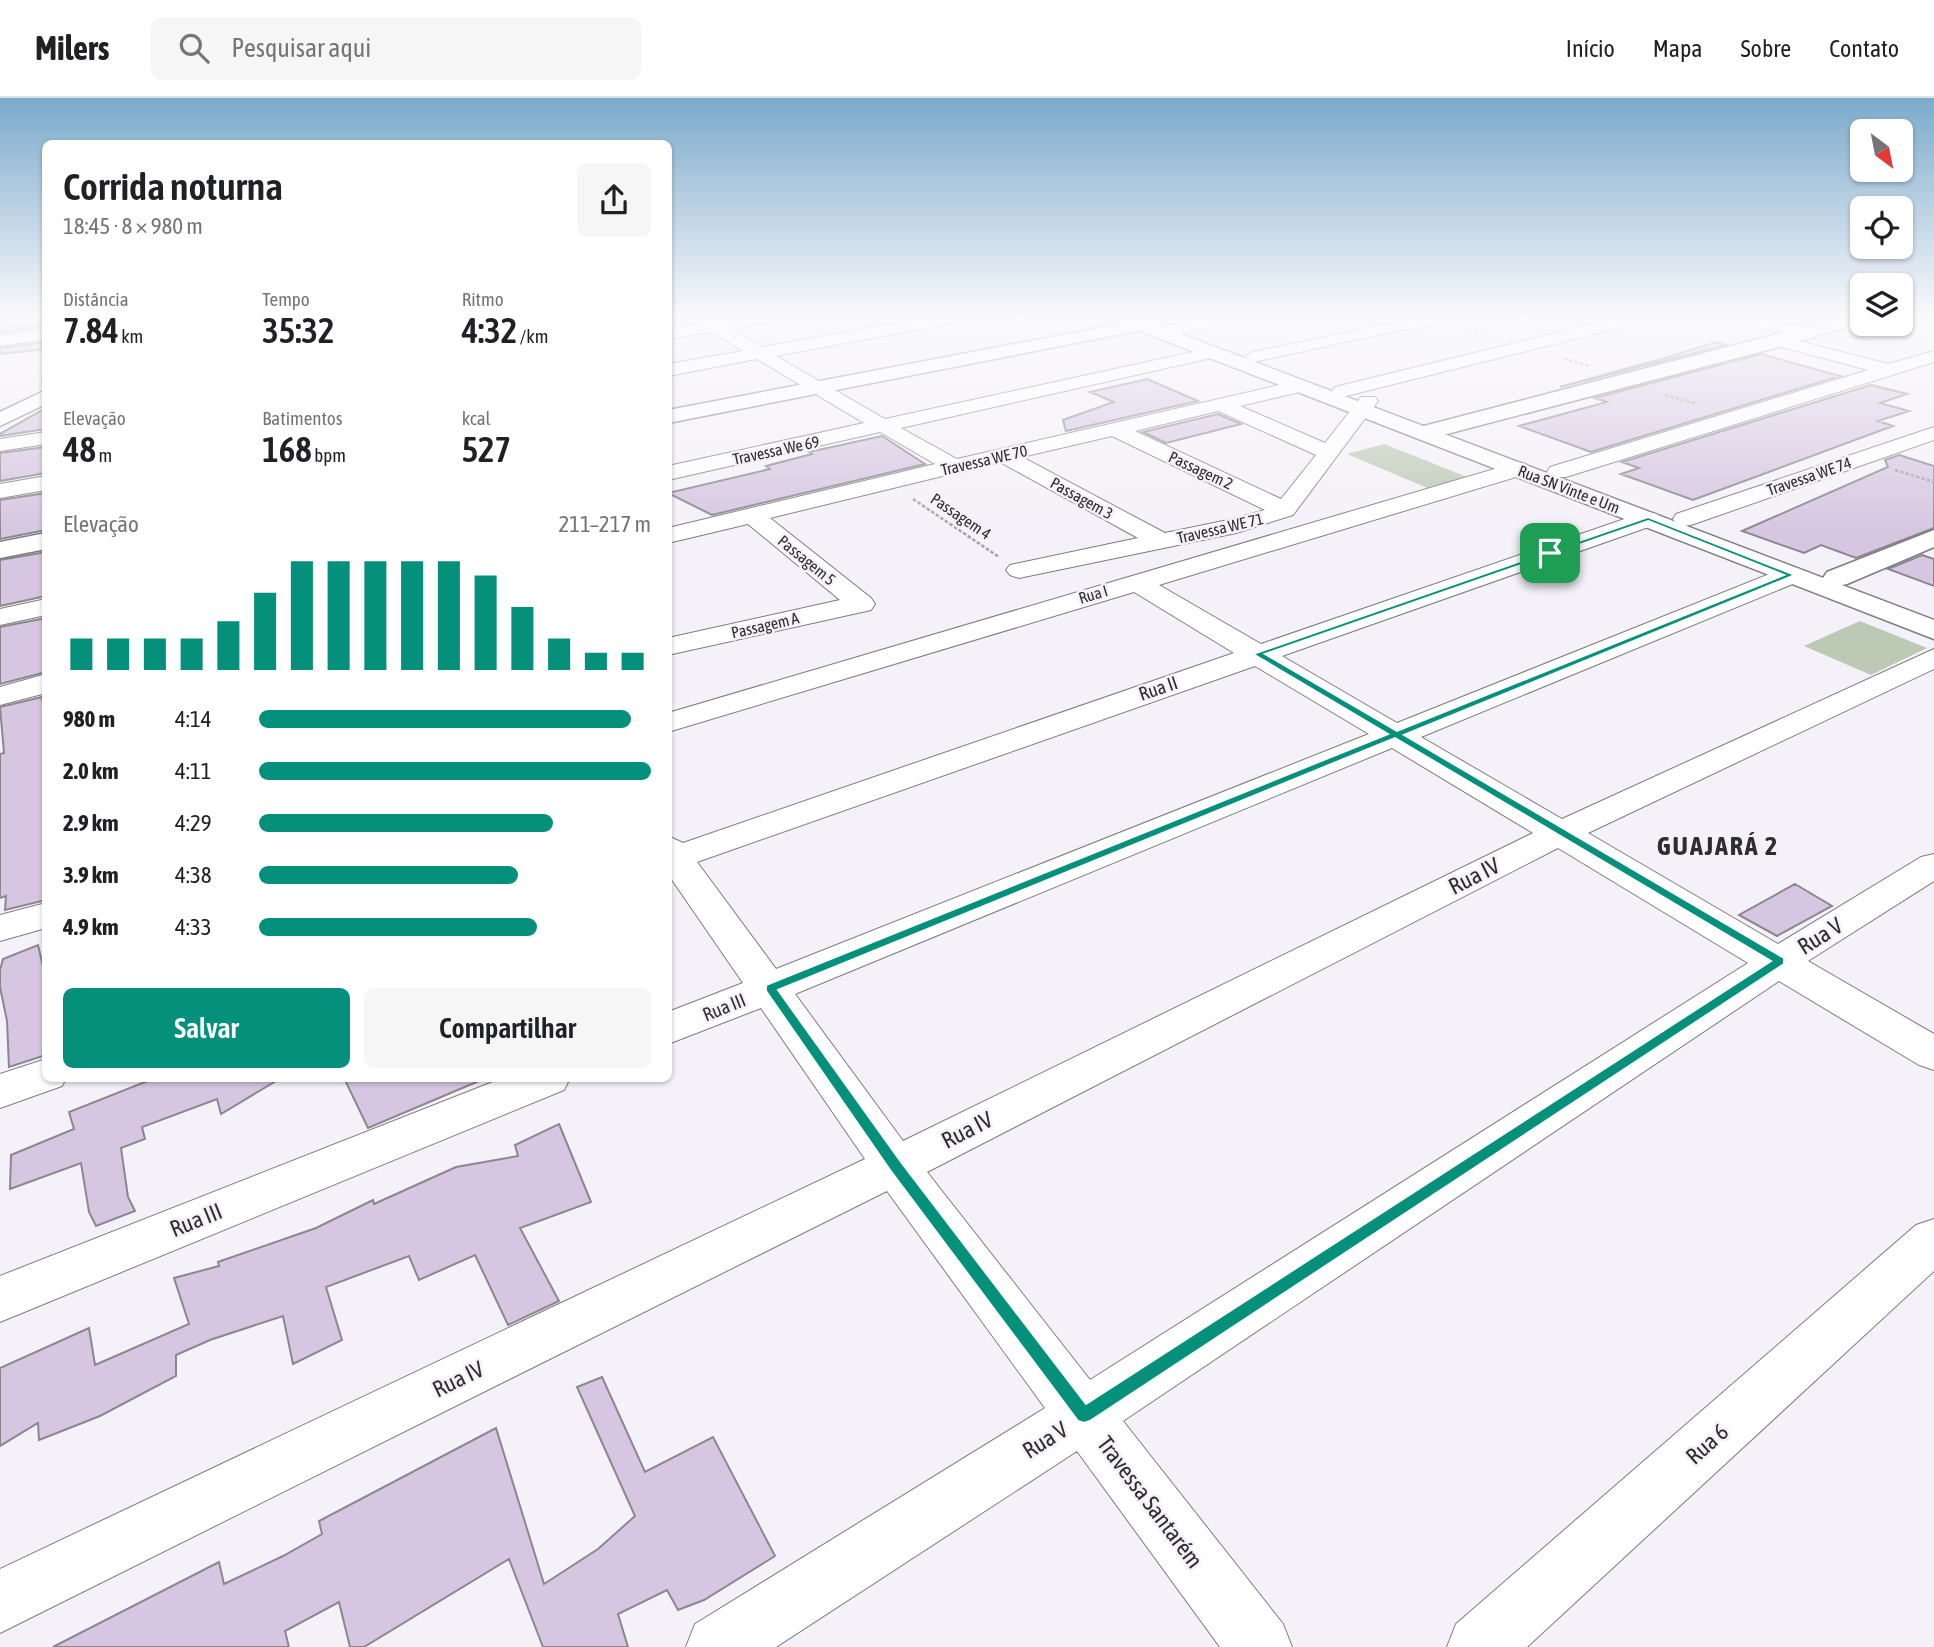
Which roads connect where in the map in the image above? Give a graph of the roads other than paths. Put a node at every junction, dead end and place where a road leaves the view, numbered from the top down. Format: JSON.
{"nodes":[{"id":1,"x":21,"y":390,"type":"edge"},
{"id":2,"x":804,"y":390,"type":"edge"},
{"id":3,"x":820,"y":390,"type":"edge"},
{"id":4,"x":992,"y":390,"type":"edge"},
{"id":5,"x":1283,"y":390,"type":"edge"},
{"id":6,"x":1315,"y":390,"type":"edge"},
{"id":7,"x":1586,"y":390,"type":"edge"},
{"id":8,"x":1821,"y":390,"type":"edge"},
{"id":9,"x":1342,"y":391,"type":"edge"},
{"id":10,"x":42,"y":398,"type":"edge"},
{"id":11,"x":0,"y":401,"type":"edge"},
{"id":12,"x":1221,"y":405,"type":"junction"},
{"id":13,"x":1364,"y":405,"type":"junction"},
{"id":14,"x":672,"y":416,"type":"edge"},
{"id":15,"x":0,"y":420,"type":"edge"},
{"id":16,"x":886,"y":426,"type":"junction"},
{"id":17,"x":1116,"y":430,"type":"junction"},
{"id":18,"x":1434,"y":431,"type":"junction"},
{"id":19,"x":1934,"y":433,"type":"edge"},
{"id":20,"x":42,"y":439,"type":"edge"},
{"id":21,"x":0,"y":445,"type":"edge"},
{"id":22,"x":1328,"y":452,"type":"junction"},
{"id":23,"x":1003,"y":455,"type":"junction"},
{"id":24,"x":954,"y":466,"type":"junction"},
{"id":25,"x":1518,"y":469,"type":"junction"},
{"id":26,"x":672,"y":472,"type":"edge"},
{"id":27,"x":1558,"y":472,"type":"junction"},
{"id":28,"x":42,"y":484,"type":"edge"},
{"id":29,"x":0,"y":492,"type":"edge"},
{"id":30,"x":1284,"y":510,"type":"junction"},
{"id":31,"x":753,"y":516,"type":"junction"},
{"id":32,"x":1648,"y":519,"type":"junction"},
{"id":33,"x":1685,"y":519,"type":"junction"},
{"id":34,"x":672,"y":535,"type":"edge"},
{"id":35,"x":1934,"y":538,"type":"edge"},
{"id":36,"x":1161,"y":541,"type":"junction"},
{"id":37,"x":42,"y":542,"type":"edge"},
{"id":38,"x":0,"y":550,"type":"edge"},
{"id":39,"x":1019,"y":570,"type":"road end"},
{"id":40,"x":1791,"y":575,"type":"junction"},
{"id":41,"x":1838,"y":578,"type":"junction"},
{"id":42,"x":1135,"y":582,"type":"junction"},
{"id":43,"x":861,"y":604,"type":"joint"},
{"id":44,"x":42,"y":608,"type":"edge"},
{"id":45,"x":1934,"y":615,"type":"edge"},
{"id":46,"x":0,"y":617,"type":"edge"},
{"id":47,"x":672,"y":626,"type":"edge"},
{"id":48,"x":1934,"y":630,"type":"edge"},
{"id":49,"x":681,"y":644,"type":"edge"},
{"id":50,"x":1258,"y":654,"type":"junction"},
{"id":51,"x":1934,"y":658,"type":"edge"},
{"id":52,"x":42,"y":685,"type":"edge"},
{"id":53,"x":0,"y":696,"type":"edge"},
{"id":54,"x":672,"y":722,"type":"edge"},
{"id":55,"x":1396,"y":734,"type":"junction"},
{"id":56,"x":1562,"y":832,"type":"junction"},
{"id":57,"x":672,"y":855,"type":"edge"},
{"id":58,"x":672,"y":856,"type":"edge"},
{"id":59,"x":1934,"y":865,"type":"edge"},
{"id":60,"x":42,"y":916,"type":"edge"},
{"id":61,"x":0,"y":928,"type":"edge"},
{"id":62,"x":1780,"y":961,"type":"junction"},
{"id":63,"x":770,"y":988,"type":"junction"},
{"id":64,"x":672,"y":1027,"type":"edge"},
{"id":65,"x":1934,"y":1054,"type":"edge"},
{"id":66,"x":42,"y":1076,"type":"edge"},
{"id":67,"x":538,"y":1082,"type":"edge"},
{"id":68,"x":0,"y":1091,"type":"edge"},
{"id":69,"x":895,"y":1166,"type":"junction"},
{"id":70,"x":1934,"y":1240,"type":"edge"},
{"id":71,"x":0,"y":1299,"type":"edge"},
{"id":72,"x":1084,"y":1415,"type":"junction"},
{"id":73,"x":0,"y":1602,"type":"edge"},
{"id":74,"x":718,"y":1647,"type":"edge"},
{"id":75,"x":1260,"y":1647,"type":"edge"},
{"id":76,"x":1479,"y":1647,"type":"edge"}],
"edges":[{"from":1,"to":11,"type":"main road"},
{"from":2,"to":14,"type":"main road"},
{"from":3,"to":16,"type":"street"},
{"from":4,"to":16,"type":"street","name":"Travessa We 69"},
{"from":5,"to":12,"type":"street","name":"Travessa WE 70"},
{"from":6,"to":13,"type":"main road"},
{"from":7,"to":18,"type":"main road"},
{"from":8,"to":27,"type":"street"},
{"from":9,"to":13,"type":"main road"},
{"from":10,"to":15,"type":"main road"},
{"from":12,"to":17,"type":"street","name":"Travessa WE 70"},
{"from":12,"to":22,"type":"street"},
{"from":13,"to":18,"type":"main road","name":"Rua SN Vinte e Um"},
{"from":13,"to":22,"type":"street","name":"Travessa WE 71"},
{"from":16,"to":24,"type":"street"},
{"from":16,"to":26,"type":"street","name":"Travessa We 69"},
{"from":17,"to":23,"type":"street","name":"Travessa WE 70"},
{"from":17,"to":30,"type":"street","name":"Passagem 2"},
{"from":18,"to":25,"type":"main road","name":"Rua SN Vinte e Um"},
{"from":18,"to":27,"type":"main road","name":"Rua SN Vinte e Um"},
{"from":19,"to":33,"type":"street","name":"Travessa WE 74"},
{"from":20,"to":21,"type":"street"},
{"from":22,"to":30,"type":"street","name":"Travessa WE 71"},
{"from":23,"to":24,"type":"street","name":"Travessa WE 70"},
{"from":23,"to":36,"type":"street","name":"Passagem 3"},
{"from":24,"to":31,"type":"street","name":"Travessa WE 70"},
{"from":25,"to":32,"type":"main road","name":"Rua SN Vinte e Um"},
{"from":25,"to":42,"type":"street","name":"Rua I"},
{"from":27,"to":33,"type":"main road","name":"Rua SN Vinte e Um"},
{"from":28,"to":29,"type":"street"},
{"from":30,"to":36,"type":"street","name":"Travessa WE 71"},
{"from":31,"to":34,"type":"street","name":"Travessa WE 70"},
{"from":31,"to":43,"type":"street","name":"Passagem 5"},
{"from":32,"to":40,"type":"main road","name":"Rua SN Vinte e Um"},
{"from":32,"to":50,"type":"street","name":"Rua II"},
{"from":33,"to":41,"type":"main road","name":"Rua SN Vinte e Um"},
{"from":35,"to":41,"type":"main road"},
{"from":36,"to":39,"type":"street","name":"Travessa WE 71"},
{"from":37,"to":38,"type":"main road"},
{"from":40,"to":48,"type":"main road","name":"Rua SN Vinte e Um"},
{"from":40,"to":55,"type":"street","name":"Rua III"},
{"from":41,"to":45,"type":"main road","name":"Rua SN Vinte e Um"},
{"from":42,"to":50,"type":"street"},
{"from":42,"to":54,"type":"street","name":"Rua I"},
{"from":43,"to":49,"type":"street","name":"Passagem A"},
{"from":44,"to":46,"type":"street"},
{"from":47,"to":49,"type":"street"},
{"from":50,"to":55,"type":"street"},
{"from":50,"to":57,"type":"street","name":"Rua II"},
{"from":51,"to":56,"type":"street","name":"Rua IV"},
{"from":52,"to":53,"type":"street"},
{"from":55,"to":56,"type":"street"},
{"from":55,"to":63,"type":"street","name":"Rua III"},
{"from":56,"to":62,"type":"street"},
{"from":56,"to":69,"type":"street","name":"Rua IV"},
{"from":58,"to":63,"type":"street","name":"Travessa Santarém"},
{"from":59,"to":62,"type":"street","name":"Rua V"},
{"from":60,"to":61,"type":"street"},
{"from":62,"to":65,"type":"street"},
{"from":62,"to":72,"type":"street","name":"Rua V"},
{"from":63,"to":64,"type":"street","name":"Rua III"},
{"from":63,"to":69,"type":"street","name":"Travessa Santarém"},
{"from":66,"to":68,"type":"street"},
{"from":67,"to":71,"type":"street","name":"Rua III"},
{"from":69,"to":72,"type":"street","name":"Travessa Santarém"},
{"from":69,"to":73,"type":"street","name":"Rua IV"},
{"from":70,"to":76,"type":"street","name":"Rua 6"},
{"from":72,"to":74,"type":"street","name":"Rua V"},
{"from":72,"to":75,"type":"street","name":"Travessa Santarém"}]}
